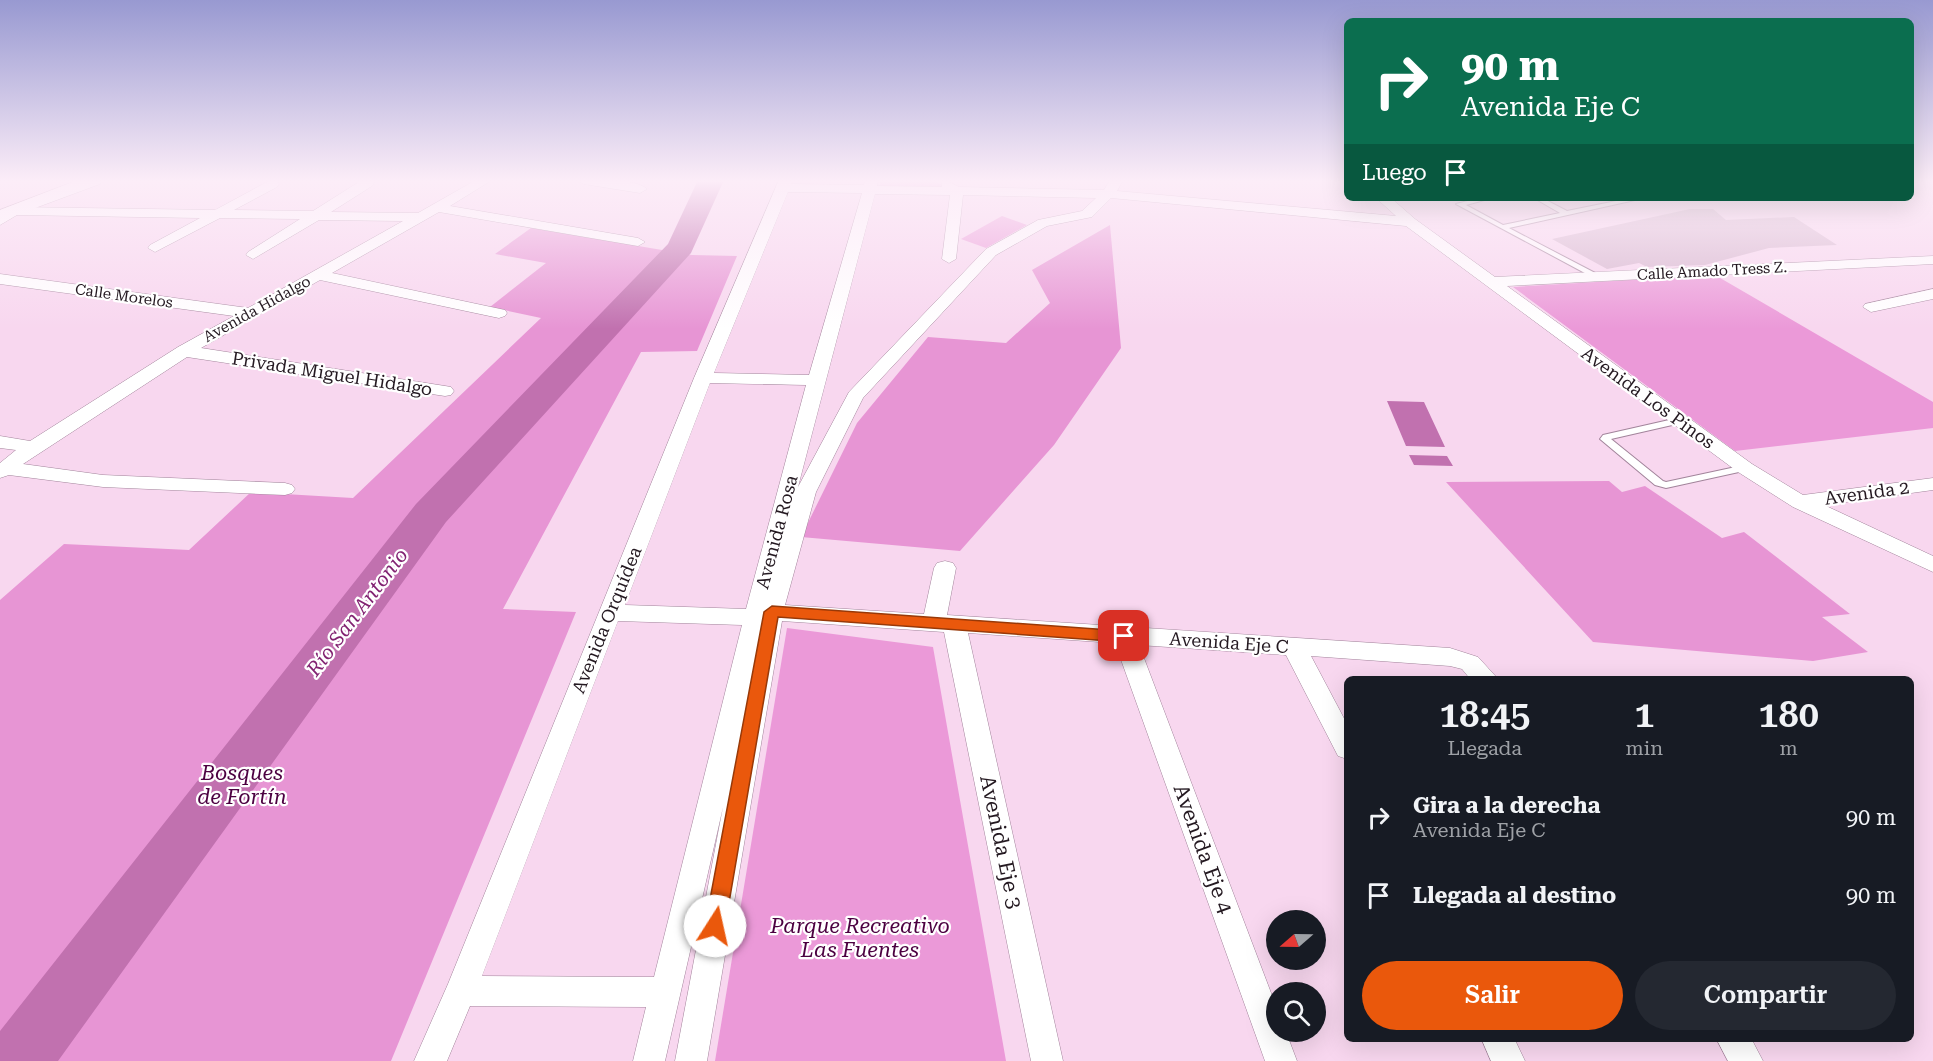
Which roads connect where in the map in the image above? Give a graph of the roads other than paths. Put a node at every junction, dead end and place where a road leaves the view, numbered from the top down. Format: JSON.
{"nodes":[{"id":1,"x":187,"y":230,"type":"edge"},
{"id":2,"x":293,"y":230,"type":"edge"},
{"id":3,"x":400,"y":230,"type":"edge"},
{"id":4,"x":565,"y":230,"type":"edge"},
{"id":5,"x":765,"y":230,"type":"edge"},
{"id":6,"x":858,"y":230,"type":"edge"},
{"id":7,"x":953,"y":230,"type":"edge"},
{"id":8,"x":1031,"y":230,"type":"edge"},
{"id":9,"x":1420,"y":230,"type":"edge"},
{"id":10,"x":1507,"y":230,"type":"edge"},
{"id":11,"x":638,"y":242,"type":"dead end"},
{"id":12,"x":155,"y":248,"type":"dead end"},
{"id":13,"x":253,"y":255,"type":"dead end"},
{"id":14,"x":949,"y":259,"type":"dead end"},
{"id":15,"x":1930,"y":262,"type":"edge"},
{"id":16,"x":318,"y":275,"type":"junction"},
{"id":17,"x":1596,"y":277,"type":"junction"},
{"id":18,"x":0,"y":279,"type":"edge"},
{"id":19,"x":1492,"y":282,"type":"junction"},
{"id":20,"x":1933,"y":294,"type":"edge"},
{"id":21,"x":1870,"y":307,"type":"dead end"},
{"id":22,"x":248,"y":313,"type":"junction"},
{"id":23,"x":499,"y":313,"type":"dead end"},
{"id":24,"x":184,"y":351,"type":"junction"},
{"id":25,"x":703,"y":378,"type":"junction"},
{"id":26,"x":816,"y":380,"type":"junction"},
{"id":27,"x":445,"y":391,"type":"dead end"},
{"id":28,"x":1678,"y":421,"type":"junction"},
{"id":29,"x":0,"y":442,"type":"edge"},
{"id":30,"x":33,"y":447,"type":"junction"},
{"id":31,"x":1745,"y":468,"type":"junction"},
{"id":32,"x":3,"y":470,"type":"edge"},
{"id":33,"x":1933,"y":484,"type":"edge"},
{"id":34,"x":285,"y":489,"type":"dead end"},
{"id":35,"x":1800,"y":502,"type":"junction"},
{"id":36,"x":1933,"y":565,"type":"edge"},
{"id":37,"x":945,"y":568,"type":"dead end"},
{"id":38,"x":609,"y":613,"type":"junction"},
{"id":39,"x":763,"y":614,"type":"junction"},
{"id":40,"x":944,"y":623,"type":"junction"},
{"id":41,"x":1124,"y":636,"type":"junction"},
{"id":42,"x":1294,"y":647,"type":"junction"},
{"id":43,"x":1479,"y":671,"type":"edge"},
{"id":44,"x":1344,"y":743,"type":"edge"},
{"id":45,"x":461,"y":991,"type":"junction"},
{"id":46,"x":666,"y":992,"type":"junction"},
{"id":47,"x":1499,"y":1042,"type":"edge"},
{"id":48,"x":1734,"y":1042,"type":"edge"},
{"id":49,"x":430,"y":1061,"type":"edge"},
{"id":50,"x":649,"y":1061,"type":"edge"},
{"id":51,"x":691,"y":1061,"type":"edge"},
{"id":52,"x":1047,"y":1061,"type":"edge"},
{"id":53,"x":1281,"y":1061,"type":"edge"},
{"id":54,"x":1509,"y":1061,"type":"edge"},
{"id":55,"x":1748,"y":1061,"type":"edge"}],
"edges":[{"from":1,"to":12,"type":"street"},
{"from":2,"to":13,"type":"street"},
{"from":3,"to":16,"type":"street","name":"Avenida Hidalgo"},
{"from":4,"to":11,"type":"street"},
{"from":5,"to":25,"type":"street","name":"Avenida Orquídea"},
{"from":6,"to":26,"type":"street","name":"Avenida Rosa"},
{"from":7,"to":14,"type":"street"},
{"from":8,"to":39,"type":"street"},
{"from":9,"to":19,"type":"street","name":"Avenida Los Pinos"},
{"from":10,"to":17,"type":"lane"},
{"from":15,"to":17,"type":"street","name":"Calle Amado Tress Z."},
{"from":16,"to":22,"type":"street","name":"Avenida Hidalgo"},
{"from":16,"to":23,"type":"street"},
{"from":17,"to":19,"type":"street","name":"Calle Amado Tress Z."},
{"from":18,"to":22,"type":"street","name":"Calle Morelos"},
{"from":19,"to":28,"type":"street","name":"Avenida Los Pinos"},
{"from":20,"to":21,"type":"street"},
{"from":22,"to":24,"type":"street","name":"Avenida Hidalgo"},
{"from":24,"to":27,"type":"street","name":"Privada Miguel Hidalgo"},
{"from":24,"to":30,"type":"street","name":"Avenida Hidalgo"},
{"from":25,"to":26,"type":"street"},
{"from":25,"to":38,"type":"street","name":"Avenida Orquídea"},
{"from":26,"to":39,"type":"street","name":"Avenida Rosa"},
{"from":28,"to":31,"type":"street","name":"Avenida Los Pinos"},
{"from":28,"to":31,"type":"lane"},
{"from":29,"to":30,"type":"street"},
{"from":30,"to":32,"type":"street","name":"Avenida Hidalgo"},
{"from":31,"to":35,"type":"street","name":"Avenida Los Pinos"},
{"from":32,"to":34,"type":"street"},
{"from":33,"to":35,"type":"street","name":"Avenida 2"},
{"from":35,"to":36,"type":"street","name":"Avenida Los Pinos"},
{"from":37,"to":40,"type":"street"},
{"from":38,"to":39,"type":"street","name":"Avenida Eje C"},
{"from":38,"to":45,"type":"street","name":"Avenida Orquídea"},
{"from":39,"to":40,"type":"street","name":"Avenida Eje C"},
{"from":39,"to":46,"type":"street","name":"Avenida Rosa"},
{"from":39,"to":51,"type":"street"},
{"from":40,"to":41,"type":"street","name":"Avenida Eje C"},
{"from":40,"to":52,"type":"street","name":"Avenida Eje 3"},
{"from":41,"to":42,"type":"street","name":"Avenida Eje C"},
{"from":41,"to":53,"type":"street","name":"Avenida Eje 4"},
{"from":42,"to":43,"type":"street","name":"Avenida Eje C"},
{"from":42,"to":44,"type":"street"},
{"from":45,"to":46,"type":"street"},
{"from":45,"to":49,"type":"street","name":"Avenida Orquídea"},
{"from":46,"to":50,"type":"street","name":"Avenida Rosa"},
{"from":47,"to":54,"type":"street"},
{"from":48,"to":55,"type":"street"}]}
